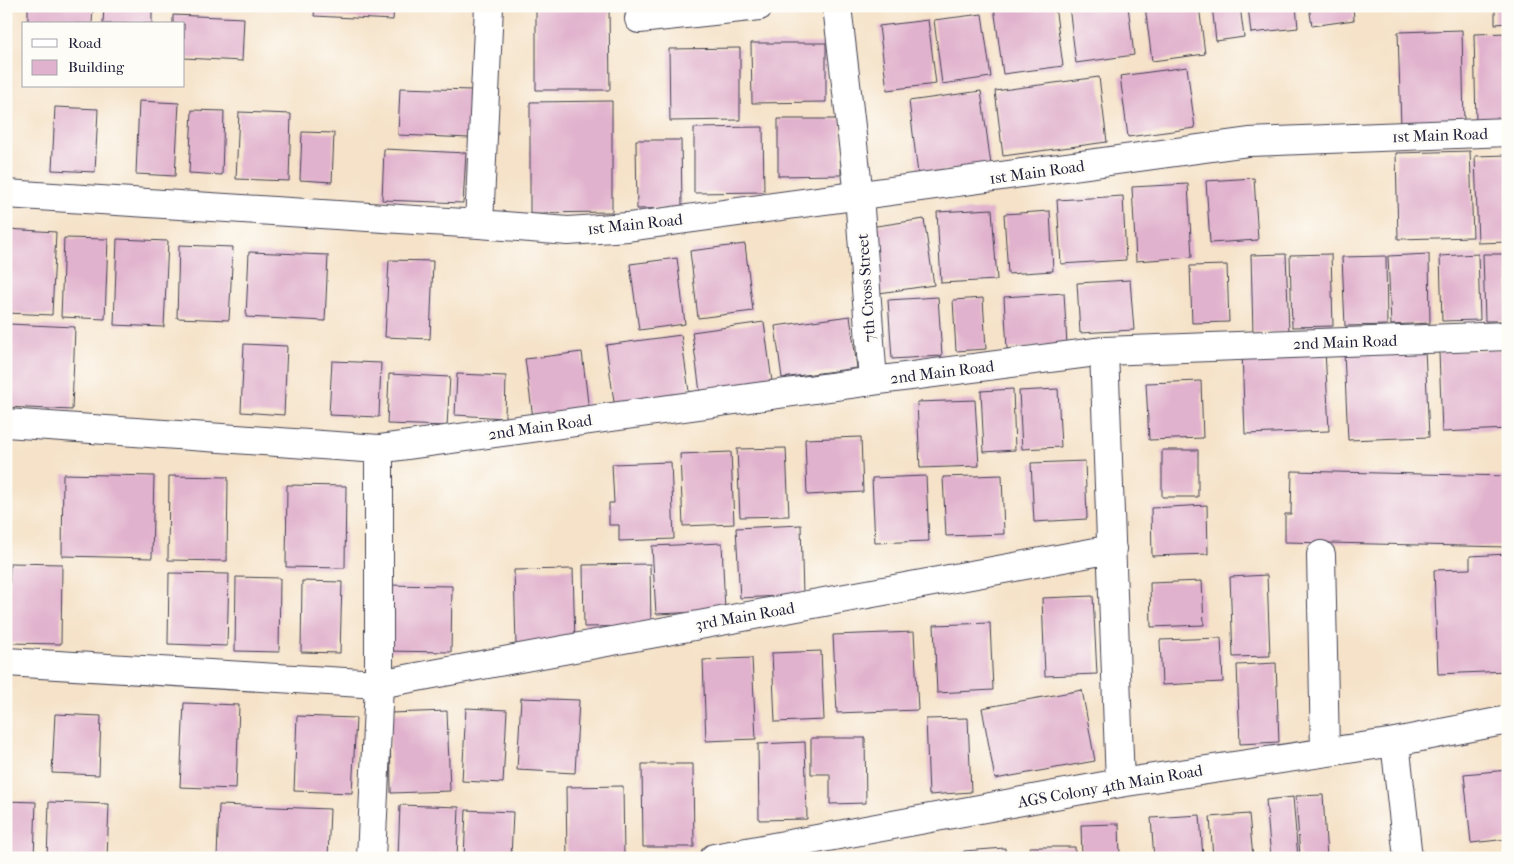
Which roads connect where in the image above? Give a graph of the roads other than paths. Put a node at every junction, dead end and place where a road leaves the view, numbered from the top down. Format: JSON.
{"nodes":[{"id":1,"x":489,"y":6,"type":"edge"},
{"id":2,"x":759,"y":6,"type":"edge"},
{"id":3,"x":837,"y":6,"type":"edge"},
{"id":4,"x":639,"y":19,"type":"dead end"},
{"id":5,"x":1508,"y":132,"type":"edge"},
{"id":6,"x":6,"y":194,"type":"edge"},
{"id":7,"x":859,"y":196,"type":"junction"},
{"id":8,"x":479,"y":224,"type":"junction"},
{"id":9,"x":1508,"y":336,"type":"edge"},
{"id":10,"x":1104,"y":351,"type":"junction"},
{"id":11,"x":873,"y":380,"type":"junction"},
{"id":12,"x":6,"y":422,"type":"edge"},
{"id":13,"x":379,"y":450,"type":"junction"},
{"id":14,"x":1112,"y":549,"type":"junction"},
{"id":15,"x":1322,"y":555,"type":"dead end"},
{"id":16,"x":6,"y":662,"type":"edge"},
{"id":17,"x":379,"y":684,"type":"junction"},
{"id":18,"x":1508,"y":720,"type":"edge"},
{"id":19,"x":1395,"y":742,"type":"junction"},
{"id":20,"x":1325,"y":752,"type":"junction"},
{"id":21,"x":1120,"y":783,"type":"junction"},
{"id":22,"x":371,"y":858,"type":"edge"},
{"id":23,"x":714,"y":858,"type":"edge"},
{"id":24,"x":1408,"y":858,"type":"edge"}],
"edges":[{"from":1,"to":8,"type":"street"},
{"from":2,"to":4,"type":"street"},
{"from":3,"to":7,"type":"street","name":"7th Cross Street"},
{"from":5,"to":7,"type":"street","name":"1st Main Road"},
{"from":6,"to":8,"type":"street","name":"1st Main Road"},
{"from":7,"to":8,"type":"street","name":"1st Main Road"},
{"from":7,"to":11,"type":"street","name":"7th Cross Street"},
{"from":9,"to":10,"type":"street","name":"2nd Main Road"},
{"from":10,"to":11,"type":"street","name":"2nd Main Road"},
{"from":10,"to":14,"type":"street"},
{"from":11,"to":13,"type":"street","name":"2nd Main Road"},
{"from":12,"to":13,"type":"street","name":"2nd Main Road"},
{"from":13,"to":17,"type":"street"},
{"from":14,"to":17,"type":"street","name":"3rd Main Road"},
{"from":14,"to":21,"type":"street"},
{"from":15,"to":20,"type":"street"},
{"from":16,"to":17,"type":"street","name":"3rd Main Road"},
{"from":17,"to":22,"type":"street"},
{"from":18,"to":19,"type":"street","name":"AGS Colony 4th Main Road"},
{"from":19,"to":20,"type":"street","name":"AGS Colony 4th Main Road"},
{"from":19,"to":24,"type":"street"},
{"from":20,"to":21,"type":"street","name":"AGS Colony 4th Main Road"},
{"from":21,"to":23,"type":"street","name":"AGS Colony 4th Main Road"}]}
